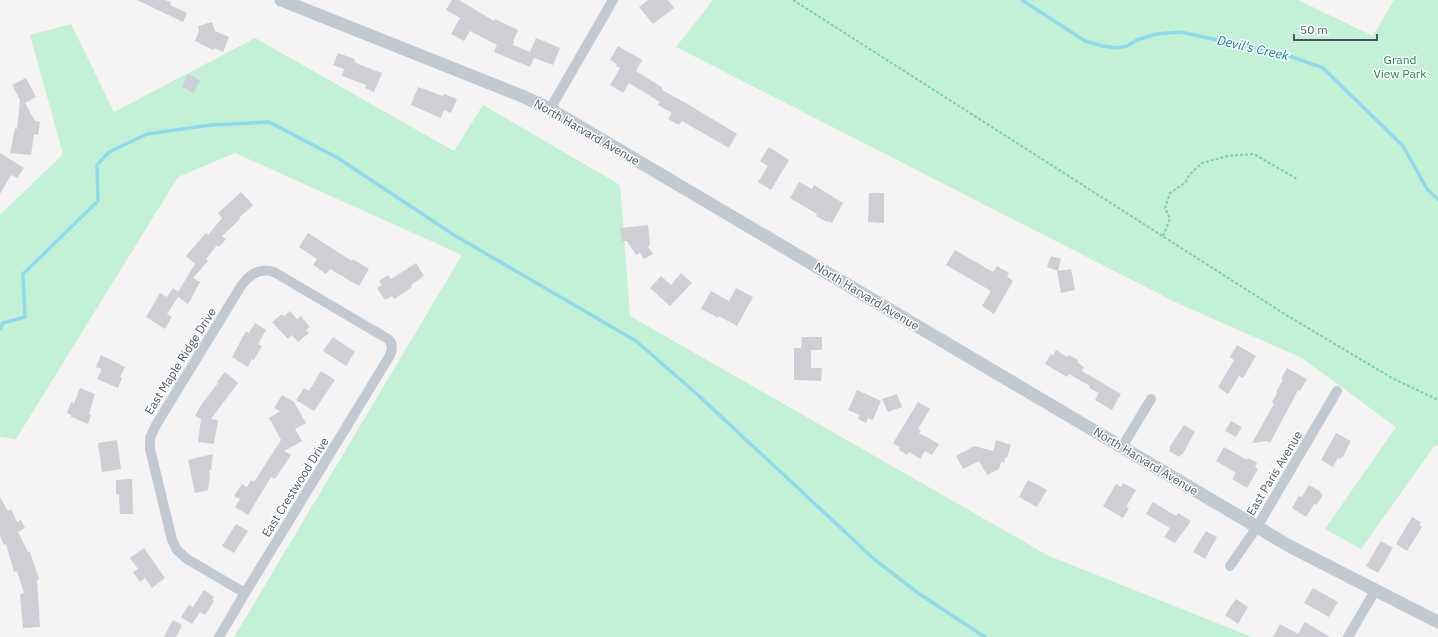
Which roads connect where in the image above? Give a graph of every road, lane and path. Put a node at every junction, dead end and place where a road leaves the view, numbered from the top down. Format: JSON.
{"nodes":[{"id":1,"x":281,"y":0,"type":"edge"},
{"id":2,"x":613,"y":0,"type":"edge"},
{"id":3,"x":793,"y":0,"type":"edge"},
{"id":4,"x":550,"y":109,"type":"junction"},
{"id":5,"x":1297,"y":179,"type":"dead end"},
{"id":6,"x":1163,"y":236,"type":"junction"},
{"id":7,"x":392,"y":350,"type":"joint"},
{"id":8,"x":1337,"y":391,"type":"dead end"},
{"id":9,"x":1151,"y":398,"type":"dead end"},
{"id":10,"x":1438,"y":400,"type":"edge"},
{"id":11,"x":1122,"y":447,"type":"junction"},
{"id":12,"x":1257,"y":527,"type":"junction"},
{"id":13,"x":1230,"y":566,"type":"dead end"},
{"id":14,"x":1376,"y":590,"type":"junction"},
{"id":15,"x":245,"y":593,"type":"junction"},
{"id":16,"x":1438,"y":622,"type":"edge"},
{"id":17,"x":219,"y":637,"type":"edge"},
{"id":18,"x":1348,"y":637,"type":"edge"}],
"edges":[{"from":1,"to":4,"type":"street","name":"North Harvard Avenue"},
{"from":2,"to":4,"type":"street"},
{"from":3,"to":6,"type":"path"},
{"from":4,"to":11,"type":"street","name":"North Harvard Avenue"},
{"from":5,"to":6,"type":"path"},
{"from":6,"to":10,"type":"path"},
{"from":7,"to":15,"type":"street","name":"East Crestwood Drive"},
{"from":7,"to":15,"type":"street","name":"East Maple Ridge Drive"},
{"from":8,"to":12,"type":"street","name":"East Paris Avenue"},
{"from":9,"to":11,"type":"street"},
{"from":11,"to":12,"type":"street","name":"North Harvard Avenue"},
{"from":12,"to":13,"type":"street","name":"East Paris Avenue"},
{"from":12,"to":14,"type":"street","name":"North Harvard Avenue"},
{"from":14,"to":16,"type":"street","name":"North Harvard Avenue"},
{"from":14,"to":18,"type":"street"},
{"from":15,"to":17,"type":"street","name":"East Crestwood Drive"}]}
